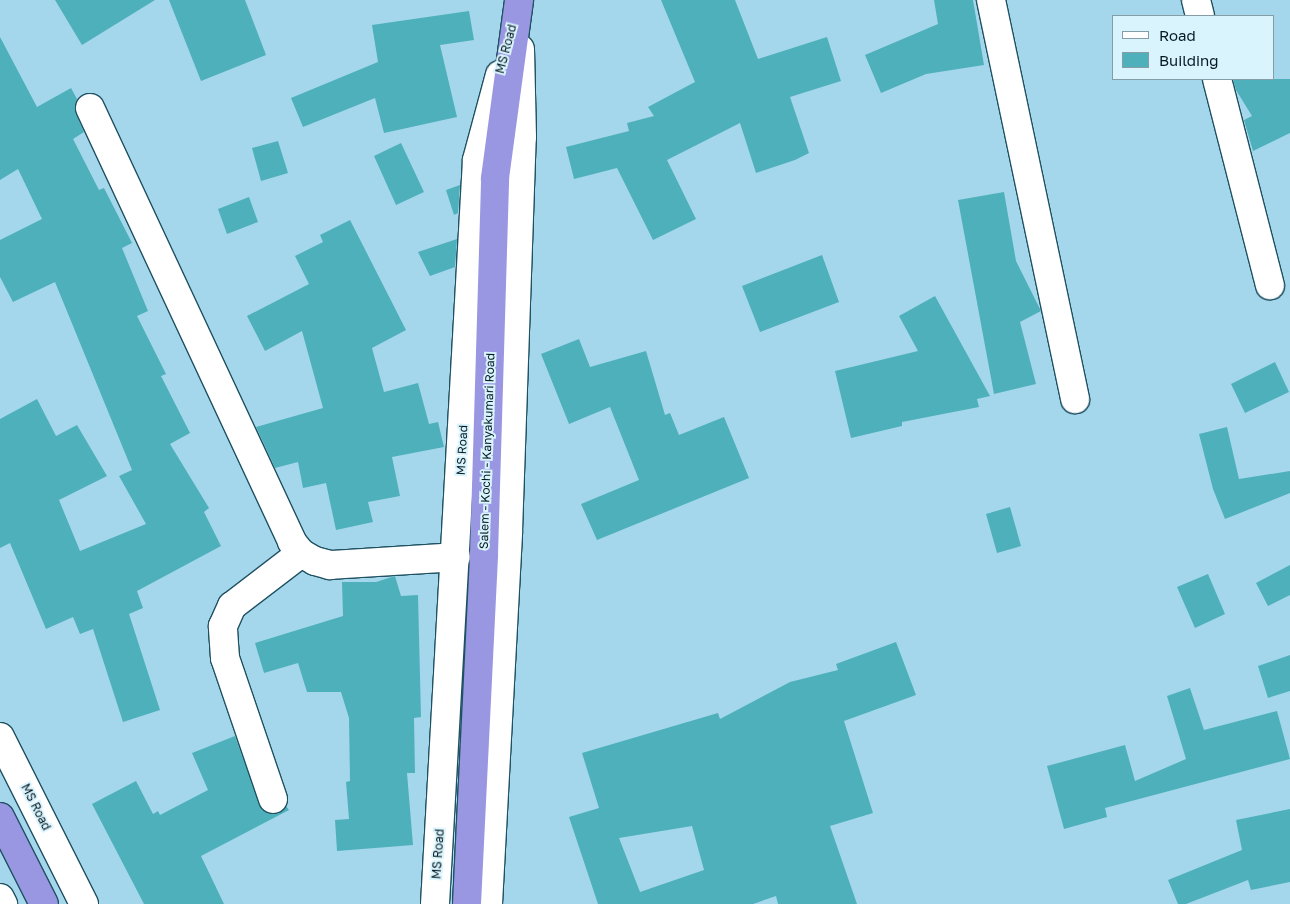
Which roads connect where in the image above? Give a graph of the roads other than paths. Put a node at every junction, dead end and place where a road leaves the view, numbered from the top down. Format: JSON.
{"nodes":[{"id":1,"x":519,"y":0,"type":"edge"},
{"id":2,"x":991,"y":0,"type":"edge"},
{"id":3,"x":1196,"y":0,"type":"edge"},
{"id":4,"x":1200,"y":15,"type":"edge"},
{"id":5,"x":1216,"y":80,"type":"edge"},
{"id":6,"x":90,"y":108,"type":"dead end"},
{"id":7,"x":1270,"y":285,"type":"dead end"},
{"id":8,"x":1075,"y":399,"type":"dead end"},
{"id":9,"x":301,"y":553,"type":"junction"},
{"id":10,"x":456,"y":557,"type":"junction"},
{"id":11,"x":0,"y":737,"type":"edge"},
{"id":12,"x":273,"y":799,"type":"dead end"},
{"id":13,"x":0,"y":817,"type":"edge"},
{"id":14,"x":0,"y":898,"type":"edge"},
{"id":15,"x":3,"y":904,"type":"edge"},
{"id":16,"x":44,"y":904,"type":"edge"},
{"id":17,"x":84,"y":904,"type":"edge"},
{"id":18,"x":435,"y":904,"type":"edge"},
{"id":19,"x":467,"y":904,"type":"edge"},
{"id":20,"x":488,"y":904,"type":"edge"}],
"edges":[{"from":1,"to":10,"type":"street","name":"MS Road"},
{"from":1,"to":19,"type":"highway","name":"Salem - Kochi - Kanyakumari Road"},
{"from":1,"to":20,"type":"street"},
{"from":2,"to":8,"type":"street"},
{"from":3,"to":4,"type":"street"},
{"from":5,"to":7,"type":"street"},
{"from":6,"to":9,"type":"street"},
{"from":9,"to":10,"type":"street"},
{"from":9,"to":12,"type":"street"},
{"from":10,"to":18,"type":"street","name":"MS Road"},
{"from":11,"to":17,"type":"street","name":"MS Road"},
{"from":13,"to":16,"type":"highway"},
{"from":14,"to":15,"type":"street"}]}
